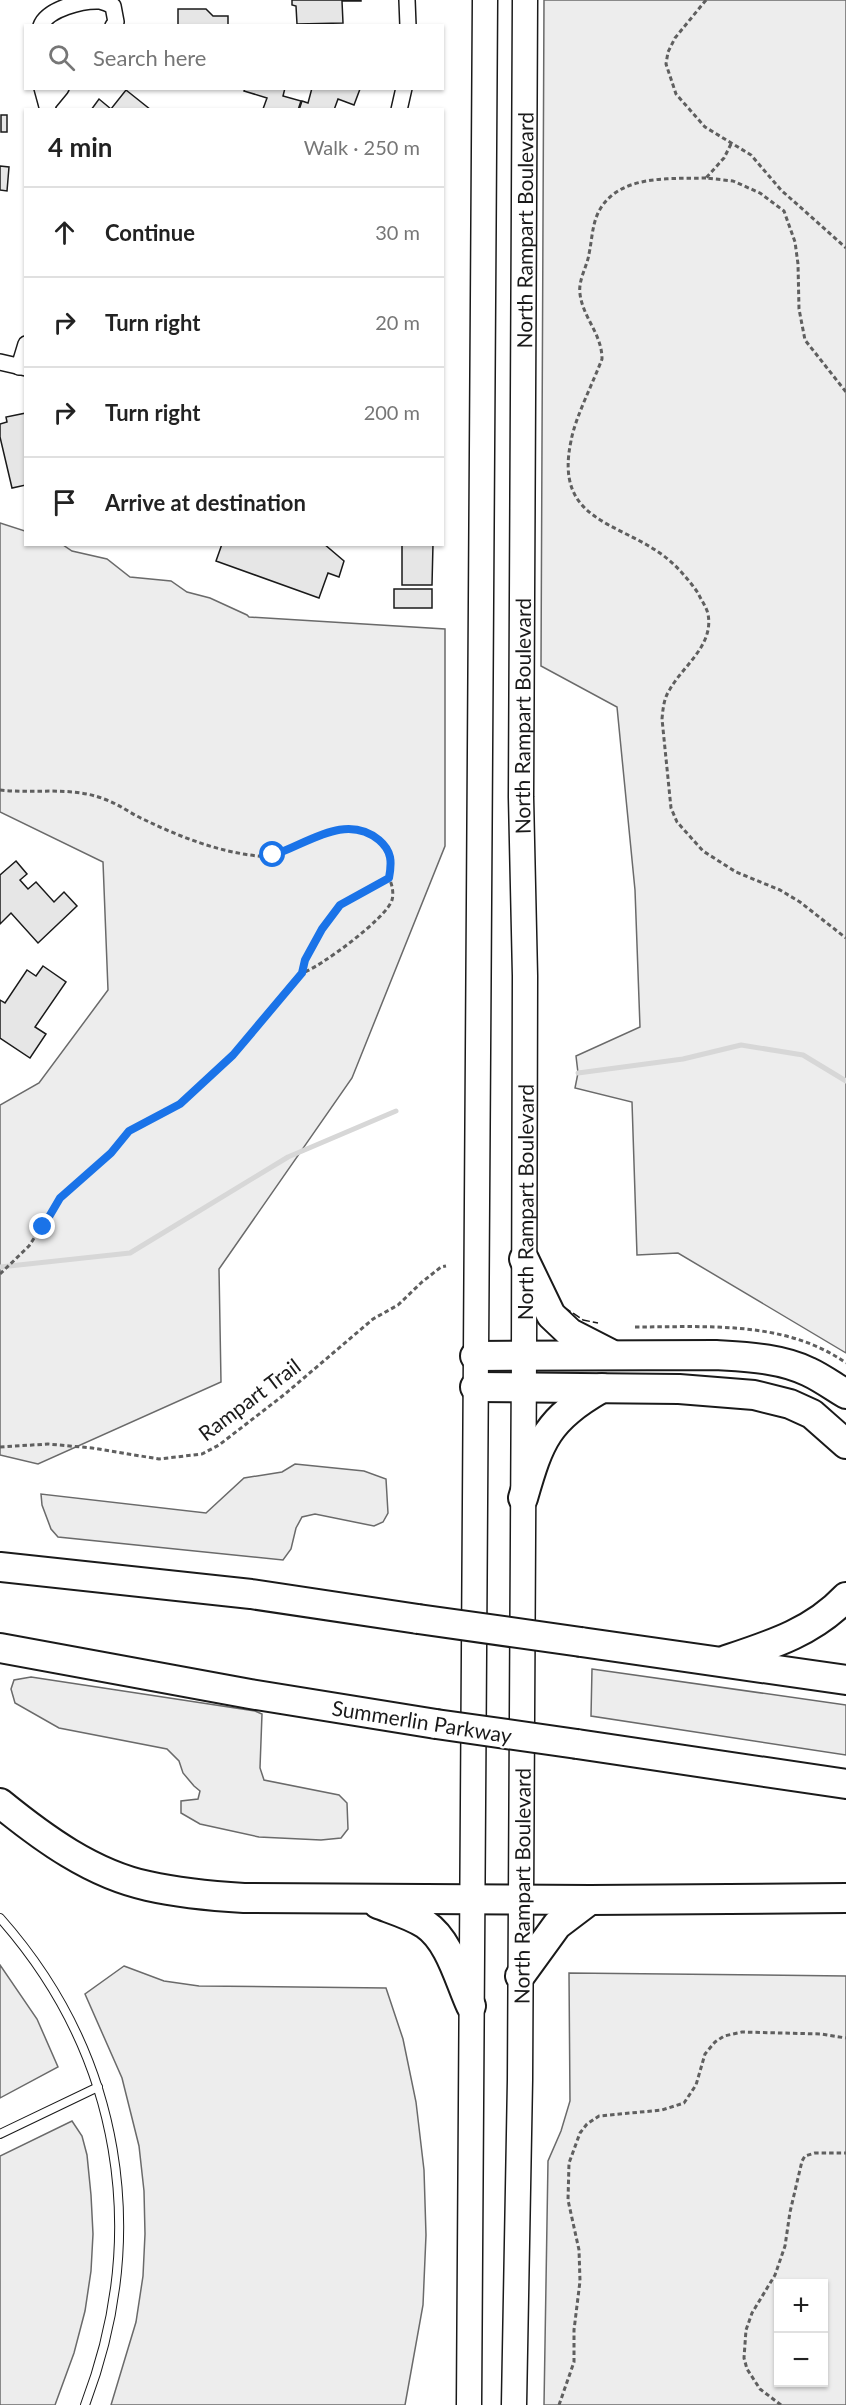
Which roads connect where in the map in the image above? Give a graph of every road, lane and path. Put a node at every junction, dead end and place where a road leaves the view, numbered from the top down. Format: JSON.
{"nodes":[{"id":1,"x":407,"y":0,"type":"edge"},
{"id":2,"x":485,"y":0,"type":"edge"},
{"id":3,"x":525,"y":0,"type":"edge"},
{"id":4,"x":706,"y":0,"type":"edge"},
{"id":5,"x":42,"y":24,"type":"edge"},
{"id":6,"x":114,"y":24,"type":"edge"},
{"id":7,"x":408,"y":24,"type":"edge"},
{"id":8,"x":43,"y":90,"type":"edge"},
{"id":9,"x":60,"y":90,"type":"edge"},
{"id":10,"x":404,"y":90,"type":"edge"},
{"id":11,"x":47,"y":107,"type":"edge"},
{"id":12,"x":399,"y":108,"type":"edge"},
{"id":13,"x":731,"y":144,"type":"junction"},
{"id":14,"x":706,"y":178,"type":"junction"},
{"id":15,"x":846,"y":248,"type":"edge"},
{"id":16,"x":0,"y":362,"type":"edge"},
{"id":17,"x":22,"y":367,"type":"edge"},
{"id":18,"x":846,"y":392,"type":"edge"},
{"id":19,"x":0,"y":790,"type":"edge"},
{"id":20,"x":389,"y":878,"type":"junction"},
{"id":21,"x":846,"y":938,"type":"edge"},
{"id":22,"x":302,"y":973,"type":"junction"},
{"id":23,"x":524,"y":1259,"type":"junction"},
{"id":24,"x":446,"y":1266,"type":"dead end"},
{"id":25,"x":0,"y":1274,"type":"edge"},
{"id":26,"x":611,"y":1354,"type":"junction"},
{"id":27,"x":475,"y":1356,"type":"junction"},
{"id":28,"x":524,"y":1356,"type":"junction"},
{"id":29,"x":475,"y":1387,"type":"junction"},
{"id":30,"x":524,"y":1387,"type":"junction"},
{"id":31,"x":602,"y":1387,"type":"junction"},
{"id":32,"x":846,"y":1394,"type":"edge"},
{"id":33,"x":846,"y":1444,"type":"edge"},
{"id":34,"x":0,"y":1447,"type":"edge"},
{"id":35,"x":523,"y":1498,"type":"junction"},
{"id":36,"x":0,"y":1566,"type":"edge"},
{"id":37,"x":846,"y":1597,"type":"edge"},
{"id":38,"x":0,"y":1648,"type":"edge"},
{"id":39,"x":721,"y":1662,"type":"junction"},
{"id":40,"x":846,"y":1680,"type":"edge"},
{"id":41,"x":846,"y":1784,"type":"edge"},
{"id":42,"x":0,"y":1803,"type":"edge"},
{"id":43,"x":362,"y":1898,"type":"junction"},
{"id":44,"x":472,"y":1898,"type":"junction"},
{"id":45,"x":846,"y":1898,"type":"edge"},
{"id":46,"x":520,"y":1899,"type":"junction"},
{"id":47,"x":590,"y":1900,"type":"junction"},
{"id":48,"x":0,"y":1918,"type":"edge"},
{"id":49,"x":520,"y":1976,"type":"junction"},
{"id":50,"x":471,"y":2006,"type":"junction"},
{"id":51,"x":846,"y":2038,"type":"edge"},
{"id":52,"x":98,"y":2087,"type":"junction"},
{"id":53,"x":0,"y":2134,"type":"edge"},
{"id":54,"x":846,"y":2152,"type":"edge"},
{"id":55,"x":85,"y":2405,"type":"edge"},
{"id":56,"x":469,"y":2405,"type":"edge"},
{"id":57,"x":513,"y":2405,"type":"edge"},
{"id":58,"x":559,"y":2405,"type":"edge"},
{"id":59,"x":782,"y":2405,"type":"edge"}],
"edges":[{"from":1,"to":7,"type":"street"},
{"from":2,"to":27,"type":"main road","name":"North Rampart Boulevard"},
{"from":3,"to":23,"type":"main road","name":"North Rampart Boulevard"},
{"from":4,"to":13,"type":"path"},
{"from":5,"to":6,"type":"street"},
{"from":8,"to":11,"type":"street"},
{"from":9,"to":11,"type":"street"},
{"from":10,"to":12,"type":"street"},
{"from":13,"to":14,"type":"path"},
{"from":13,"to":15,"type":"path"},
{"from":14,"to":18,"type":"path"},
{"from":14,"to":21,"type":"path"},
{"from":16,"to":17,"type":"street"},
{"from":19,"to":20,"type":"path"},
{"from":20,"to":22,"type":"path"},
{"from":20,"to":22,"type":"path"},
{"from":22,"to":25,"type":"path"},
{"from":23,"to":26,"type":"highway"},
{"from":23,"to":28,"type":"main road","name":"North Rampart Boulevard"},
{"from":24,"to":34,"type":"path","name":"Rampart Trail"},
{"from":26,"to":28,"type":"highway"},
{"from":26,"to":32,"type":"highway"},
{"from":27,"to":28,"type":"highway"},
{"from":27,"to":29,"type":"main road","name":"North Rampart Boulevard"},
{"from":28,"to":30,"type":"main road","name":"North Rampart Boulevard"},
{"from":29,"to":30,"type":"highway"},
{"from":29,"to":44,"type":"main road","name":"North Rampart Boulevard"},
{"from":30,"to":31,"type":"highway"},
{"from":30,"to":35,"type":"main road","name":"North Rampart Boulevard"},
{"from":31,"to":33,"type":"highway"},
{"from":31,"to":35,"type":"highway"},
{"from":35,"to":46,"type":"main road","name":"North Rampart Boulevard"},
{"from":36,"to":39,"type":"highway","bridge":true},
{"from":37,"to":39,"type":"highway"},
{"from":38,"to":41,"type":"highway","name":"Summerlin Parkway","bridge":true},
{"from":39,"to":40,"type":"highway"},
{"from":42,"to":43,"type":"highway"},
{"from":43,"to":44,"type":"highway"},
{"from":43,"to":50,"type":"highway"},
{"from":44,"to":46,"type":"highway"},
{"from":44,"to":50,"type":"main road","name":"North Rampart Boulevard"},
{"from":45,"to":47,"type":"highway"},
{"from":46,"to":47,"type":"highway"},
{"from":46,"to":49,"type":"main road","name":"North Rampart Boulevard"},
{"from":47,"to":49,"type":"highway"},
{"from":48,"to":52,"type":"lane"},
{"from":49,"to":57,"type":"main road","name":"North Rampart Boulevard"},
{"from":50,"to":56,"type":"main road","name":"North Rampart Boulevard"},
{"from":51,"to":58,"type":"path"},
{"from":52,"to":53,"type":"lane"},
{"from":52,"to":55,"type":"lane"},
{"from":54,"to":59,"type":"path"}]}
